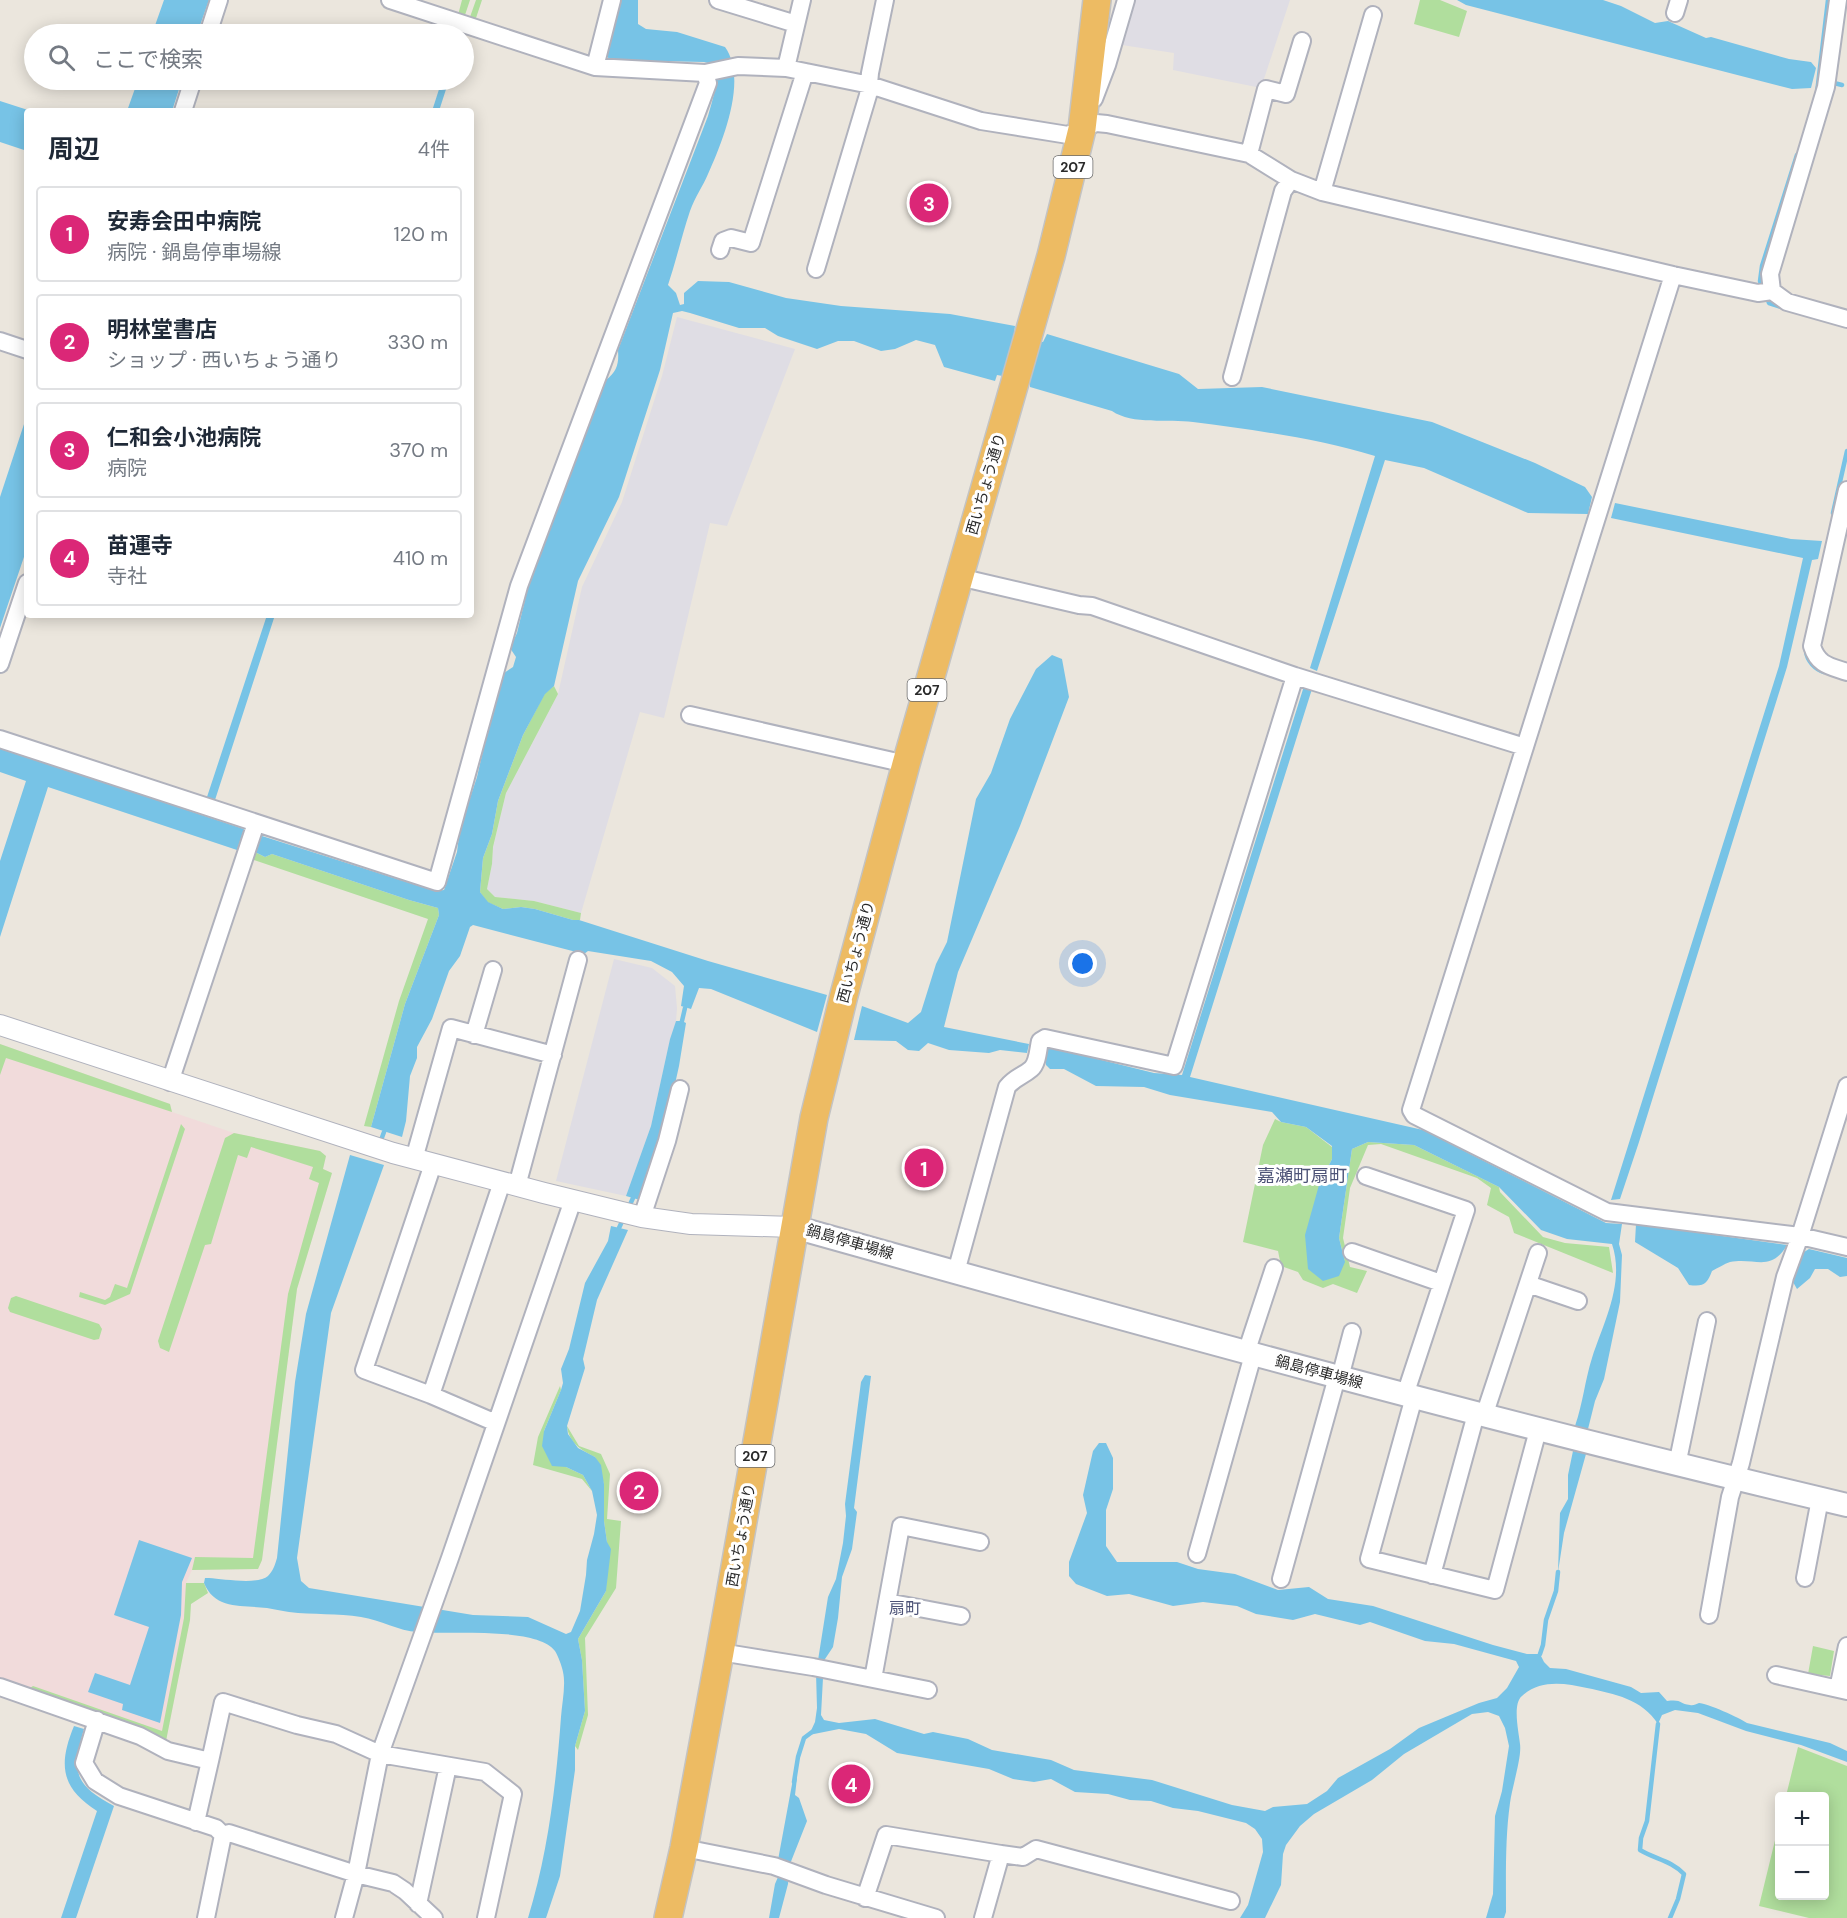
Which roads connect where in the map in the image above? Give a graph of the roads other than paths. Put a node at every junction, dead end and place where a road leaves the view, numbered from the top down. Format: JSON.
{"nodes":[{"id":1,"x":219,"y":0,"type":"edge"},
{"id":2,"x":390,"y":0,"type":"edge"},
{"id":3,"x":612,"y":0,"type":"edge"},
{"id":4,"x":718,"y":0,"type":"edge"},
{"id":5,"x":802,"y":0,"type":"edge"},
{"id":6,"x":885,"y":0,"type":"edge"},
{"id":7,"x":1097,"y":0,"type":"edge"},
{"id":8,"x":1125,"y":0,"type":"edge"},
{"id":9,"x":1838,"y":0,"type":"edge"},
{"id":10,"x":1373,"y":15,"type":"dead end"},
{"id":11,"x":211,"y":24,"type":"edge"},
{"id":12,"x":463,"y":24,"type":"edge"},
{"id":13,"x":796,"y":24,"type":"junction"},
{"id":14,"x":474,"y":27,"type":"edge"},
{"id":15,"x":1302,"y":41,"type":"dead end"},
{"id":16,"x":595,"y":67,"type":"junction"},
{"id":17,"x":786,"y":68,"type":"junction"},
{"id":18,"x":805,"y":72,"type":"junction"},
{"id":19,"x":705,"y":73,"type":"junction"},
{"id":20,"x":870,"y":85,"type":"junction"},
{"id":21,"x":190,"y":90,"type":"edge"},
{"id":22,"x":184,"y":108,"type":"edge"},
{"id":23,"x":1082,"y":129,"type":"junction"},
{"id":24,"x":1249,"y":154,"type":"junction"},
{"id":25,"x":1292,"y":180,"type":"junction"},
{"id":26,"x":1322,"y":192,"type":"junction"},
{"id":27,"x":720,"y":250,"type":"dead end"},
{"id":28,"x":816,"y":269,"type":"dead end"},
{"id":29,"x":1673,"y":275,"type":"junction"},
{"id":30,"x":1765,"y":292,"type":"junction"},
{"id":31,"x":1847,"y":318,"type":"edge"},
{"id":32,"x":0,"y":341,"type":"edge"},
{"id":33,"x":24,"y":349,"type":"edge"},
{"id":34,"x":1232,"y":377,"type":"dead end"},
{"id":35,"x":1847,"y":490,"type":"edge"},
{"id":36,"x":959,"y":577,"type":"junction"},
{"id":37,"x":24,"y":592,"type":"edge"},
{"id":38,"x":0,"y":664,"type":"edge"},
{"id":39,"x":1847,"y":672,"type":"edge"},
{"id":40,"x":1295,"y":676,"type":"junction"},
{"id":41,"x":690,"y":715,"type":"dead end"},
{"id":42,"x":0,"y":739,"type":"edge"},
{"id":43,"x":1526,"y":747,"type":"junction"},
{"id":44,"x":906,"y":764,"type":"junction"},
{"id":45,"x":256,"y":823,"type":"junction"},
{"id":46,"x":578,"y":960,"type":"dead end"},
{"id":47,"x":493,"y":970,"type":"dead end"},
{"id":48,"x":0,"y":1025,"type":"edge"},
{"id":49,"x":474,"y":1035,"type":"junction"},
{"id":50,"x":553,"y":1055,"type":"junction"},
{"id":51,"x":170,"y":1082,"type":"junction"},
{"id":52,"x":1847,"y":1086,"type":"edge"},
{"id":53,"x":680,"y":1089,"type":"dead end"},
{"id":54,"x":424,"y":1161,"type":"junction"},
{"id":55,"x":1366,"y":1176,"type":"dead end"},
{"id":56,"x":510,"y":1184,"type":"junction"},
{"id":57,"x":573,"y":1200,"type":"junction"},
{"id":58,"x":642,"y":1216,"type":"junction"},
{"id":59,"x":794,"y":1227,"type":"junction"},
{"id":60,"x":1800,"y":1236,"type":"junction"},
{"id":61,"x":1847,"y":1247,"type":"edge"},
{"id":62,"x":1352,"y":1251,"type":"dead end"},
{"id":63,"x":1538,"y":1253,"type":"dead end"},
{"id":64,"x":1274,"y":1268,"type":"dead end"},
{"id":65,"x":956,"y":1272,"type":"junction"},
{"id":66,"x":1441,"y":1283,"type":"junction"},
{"id":67,"x":1528,"y":1284,"type":"junction"},
{"id":68,"x":1578,"y":1301,"type":"dead end"},
{"id":69,"x":1707,"y":1322,"type":"dead end"},
{"id":70,"x":1352,"y":1332,"type":"dead end"},
{"id":71,"x":1250,"y":1354,"type":"junction"},
{"id":72,"x":1337,"y":1377,"type":"junction"},
{"id":73,"x":431,"y":1395,"type":"junction"},
{"id":74,"x":1409,"y":1396,"type":"junction"},
{"id":75,"x":1480,"y":1415,"type":"junction"},
{"id":76,"x":496,"y":1423,"type":"junction"},
{"id":77,"x":1538,"y":1430,"type":"junction"},
{"id":78,"x":1677,"y":1465,"type":"junction"},
{"id":79,"x":1736,"y":1479,"type":"junction"},
{"id":80,"x":1820,"y":1499,"type":"junction"},
{"id":81,"x":1847,"y":1505,"type":"edge"},
{"id":82,"x":980,"y":1542,"type":"dead end"},
{"id":83,"x":1197,"y":1554,"type":"dead end"},
{"id":84,"x":1432,"y":1575,"type":"junction"},
{"id":85,"x":1805,"y":1578,"type":"dead end"},
{"id":86,"x":1281,"y":1580,"type":"dead end"},
{"id":87,"x":887,"y":1602,"type":"junction"},
{"id":88,"x":1709,"y":1615,"type":"dead end"},
{"id":89,"x":961,"y":1616,"type":"dead end"},
{"id":90,"x":1847,"y":1646,"type":"edge"},
{"id":91,"x":720,"y":1652,"type":"junction"},
{"id":92,"x":1776,"y":1675,"type":"dead end"},
{"id":93,"x":873,"y":1679,"type":"junction"},
{"id":94,"x":0,"y":1687,"type":"edge"},
{"id":95,"x":928,"y":1690,"type":"dead end"},
{"id":96,"x":1843,"y":1690,"type":"edge"},
{"id":97,"x":97,"y":1720,"type":"junction"},
{"id":98,"x":380,"y":1754,"type":"junction"},
{"id":99,"x":210,"y":1761,"type":"junction"},
{"id":100,"x":448,"y":1766,"type":"junction"},
{"id":101,"x":196,"y":1822,"type":"junction"},
{"id":102,"x":223,"y":1835,"type":"junction"},
{"id":103,"x":684,"y":1848,"type":"junction"},
{"id":104,"x":1002,"y":1854,"type":"junction"},
{"id":105,"x":356,"y":1874,"type":"junction"},
{"id":106,"x":865,"y":1898,"type":"junction"},
{"id":107,"x":1231,"y":1901,"type":"dead end"},
{"id":108,"x":418,"y":1904,"type":"junction"},
{"id":109,"x":206,"y":1918,"type":"edge"},
{"id":110,"x":344,"y":1918,"type":"edge"},
{"id":111,"x":434,"y":1918,"type":"edge"},
{"id":112,"x":486,"y":1918,"type":"edge"},
{"id":113,"x":668,"y":1918,"type":"edge"},
{"id":114,"x":936,"y":1918,"type":"edge"},
{"id":115,"x":983,"y":1918,"type":"edge"}],
"edges":[{"from":1,"to":11,"type":"street"},
{"from":2,"to":12,"type":"street"},
{"from":3,"to":16,"type":"street"},
{"from":4,"to":13,"type":"street"},
{"from":5,"to":13,"type":"street"},
{"from":6,"to":20,"type":"street"},
{"from":7,"to":23,"type":"highway","name":"西いちょう通り","number":"207"},
{"from":8,"to":23,"type":"street"},
{"from":9,"to":30,"type":"street"},
{"from":10,"to":26,"type":"street"},
{"from":13,"to":17,"type":"street"},
{"from":14,"to":16,"type":"street"},
{"from":15,"to":24,"type":"street"},
{"from":16,"to":19,"type":"street"},
{"from":17,"to":18,"type":"street"},
{"from":17,"to":19,"type":"street"},
{"from":18,"to":20,"type":"street"},
{"from":18,"to":27,"type":"street"},
{"from":19,"to":45,"type":"street"},
{"from":20,"to":23,"type":"street"},
{"from":20,"to":28,"type":"street"},
{"from":21,"to":22,"type":"street"},
{"from":23,"to":24,"type":"street"},
{"from":23,"to":36,"type":"highway","name":"西いちょう通り","number":"207"},
{"from":24,"to":25,"type":"street"},
{"from":25,"to":26,"type":"street"},
{"from":25,"to":34,"type":"street"},
{"from":26,"to":29,"type":"street"},
{"from":29,"to":30,"type":"street"},
{"from":29,"to":43,"type":"street"},
{"from":30,"to":31,"type":"street"},
{"from":32,"to":33,"type":"street"},
{"from":35,"to":39,"type":"street"},
{"from":36,"to":40,"type":"street"},
{"from":36,"to":44,"type":"highway","name":"西いちょう通り","number":"207"},
{"from":37,"to":38,"type":"street"},
{"from":40,"to":43,"type":"street"},
{"from":40,"to":65,"type":"street"},
{"from":41,"to":44,"type":"street"},
{"from":42,"to":45,"type":"street"},
{"from":43,"to":60,"type":"street"},
{"from":44,"to":59,"type":"highway","name":"西いちょう通り","number":"207"},
{"from":45,"to":51,"type":"street"},
{"from":46,"to":50,"type":"street"},
{"from":47,"to":49,"type":"street"},
{"from":48,"to":51,"type":"street"},
{"from":49,"to":50,"type":"street"},
{"from":49,"to":54,"type":"street"},
{"from":50,"to":56,"type":"street"},
{"from":51,"to":54,"type":"street"},
{"from":52,"to":60,"type":"street"},
{"from":53,"to":58,"type":"street"},
{"from":54,"to":56,"type":"street"},
{"from":54,"to":73,"type":"street"},
{"from":55,"to":66,"type":"street"},
{"from":56,"to":57,"type":"street"},
{"from":56,"to":73,"type":"street"},
{"from":57,"to":58,"type":"street"},
{"from":57,"to":76,"type":"street"},
{"from":58,"to":59,"type":"street"},
{"from":59,"to":65,"type":"main road","name":"鍋島停車場線"},
{"from":59,"to":91,"type":"highway","name":"西いちょう通り","number":"207"},
{"from":60,"to":61,"type":"street"},
{"from":60,"to":79,"type":"street"},
{"from":62,"to":66,"type":"street"},
{"from":63,"to":67,"type":"street"},
{"from":64,"to":71,"type":"street"},
{"from":65,"to":71,"type":"main road","name":"鍋島停車場線"},
{"from":66,"to":74,"type":"street"},
{"from":67,"to":68,"type":"street"},
{"from":67,"to":75,"type":"street"},
{"from":69,"to":78,"type":"street"},
{"from":70,"to":72,"type":"street"},
{"from":71,"to":72,"type":"main road","name":"鍋島停車場線"},
{"from":71,"to":83,"type":"street"},
{"from":72,"to":74,"type":"main road","name":"鍋島停車場線"},
{"from":72,"to":86,"type":"street"},
{"from":73,"to":76,"type":"street"},
{"from":74,"to":75,"type":"main road","name":"鍋島停車場線"},
{"from":74,"to":84,"type":"street"},
{"from":75,"to":77,"type":"main road","name":"鍋島停車場線"},
{"from":75,"to":84,"type":"street"},
{"from":76,"to":98,"type":"street"},
{"from":77,"to":78,"type":"main road","name":"鍋島停車場線"},
{"from":77,"to":84,"type":"street"},
{"from":78,"to":79,"type":"main road","name":"鍋島停車場線"},
{"from":79,"to":80,"type":"main road","name":"鍋島停車場線"},
{"from":79,"to":88,"type":"street"},
{"from":80,"to":81,"type":"main road","name":"鍋島停車場線"},
{"from":80,"to":85,"type":"street"},
{"from":82,"to":87,"type":"street"},
{"from":87,"to":89,"type":"street"},
{"from":87,"to":93,"type":"street"},
{"from":90,"to":96,"type":"street"},
{"from":91,"to":93,"type":"street"},
{"from":91,"to":103,"type":"highway","name":"西いちょう通り","number":"207"},
{"from":92,"to":96,"type":"street"},
{"from":93,"to":95,"type":"street"},
{"from":94,"to":97,"type":"street"},
{"from":97,"to":99,"type":"street"},
{"from":97,"to":101,"type":"street"},
{"from":98,"to":99,"type":"street"},
{"from":98,"to":100,"type":"street"},
{"from":98,"to":105,"type":"street"},
{"from":99,"to":101,"type":"street"},
{"from":100,"to":108,"type":"street"},
{"from":100,"to":112,"type":"street"},
{"from":101,"to":102,"type":"street"},
{"from":102,"to":105,"type":"street"},
{"from":102,"to":109,"type":"street"},
{"from":103,"to":106,"type":"street"},
{"from":103,"to":113,"type":"highway","name":"西いちょう通り","number":"207"},
{"from":104,"to":106,"type":"street"},
{"from":104,"to":107,"type":"street"},
{"from":104,"to":115,"type":"street"},
{"from":105,"to":108,"type":"street"},
{"from":105,"to":110,"type":"street"},
{"from":106,"to":114,"type":"street"},
{"from":108,"to":111,"type":"street"}]}
